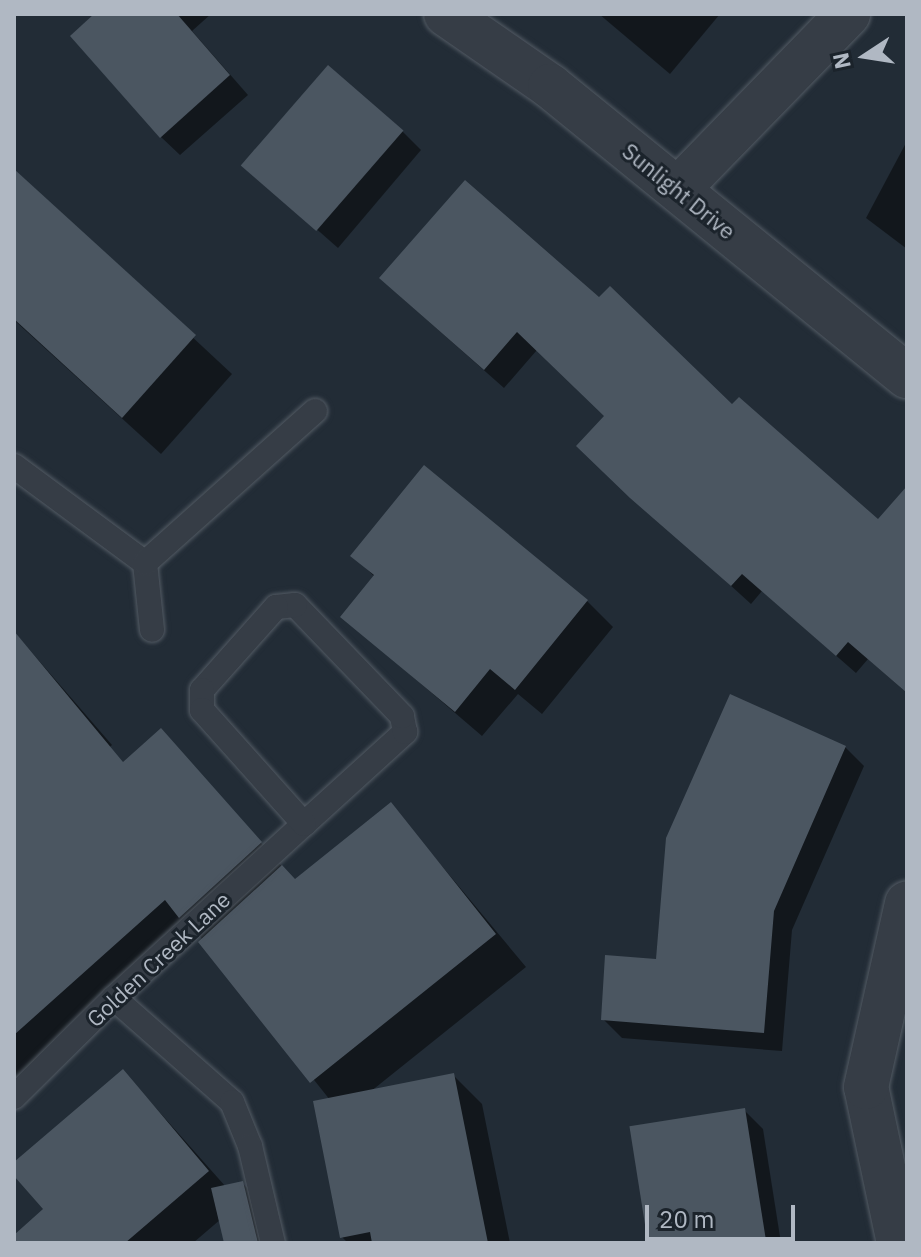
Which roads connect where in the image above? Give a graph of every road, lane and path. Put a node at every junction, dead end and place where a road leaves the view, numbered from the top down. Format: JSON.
{"nodes":[{"id":1,"x":446,"y":14,"type":"edge"},
{"id":2,"x":848,"y":14,"type":"edge"},
{"id":3,"x":678,"y":189,"type":"junction"},
{"id":4,"x":907,"y":376,"type":"edge"},
{"id":5,"x":315,"y":411,"type":"dead end"},
{"id":6,"x":14,"y":466,"type":"edge"},
{"id":7,"x":145,"y":563,"type":"junction"},
{"id":8,"x":152,"y":630,"type":"dead end"},
{"id":9,"x":304,"y":824,"type":"junction"},
{"id":10,"x":907,"y":904,"type":"edge"},
{"id":11,"x":114,"y":998,"type":"junction"},
{"id":12,"x":14,"y":1097,"type":"edge"},
{"id":13,"x":273,"y":1243,"type":"edge"},
{"id":14,"x":899,"y":1243,"type":"edge"}],
"edges":[{"from":1,"to":3,"type":"street","name":"Sunlight Drive"},
{"from":2,"to":3,"type":"street"},
{"from":3,"to":4,"type":"street","name":"Sunlight Drive"},
{"from":5,"to":7,"type":"lane"},
{"from":6,"to":7,"type":"lane"},
{"from":7,"to":8,"type":"lane"},
{"from":9,"to":9,"type":"lane","name":"Golden Creek Lane"},
{"from":9,"to":11,"type":"lane","name":"Golden Creek Lane"},
{"from":10,"to":14,"type":"street"},
{"from":11,"to":12,"type":"lane","name":"Golden Creek Lane"},
{"from":11,"to":13,"type":"lane"}]}
